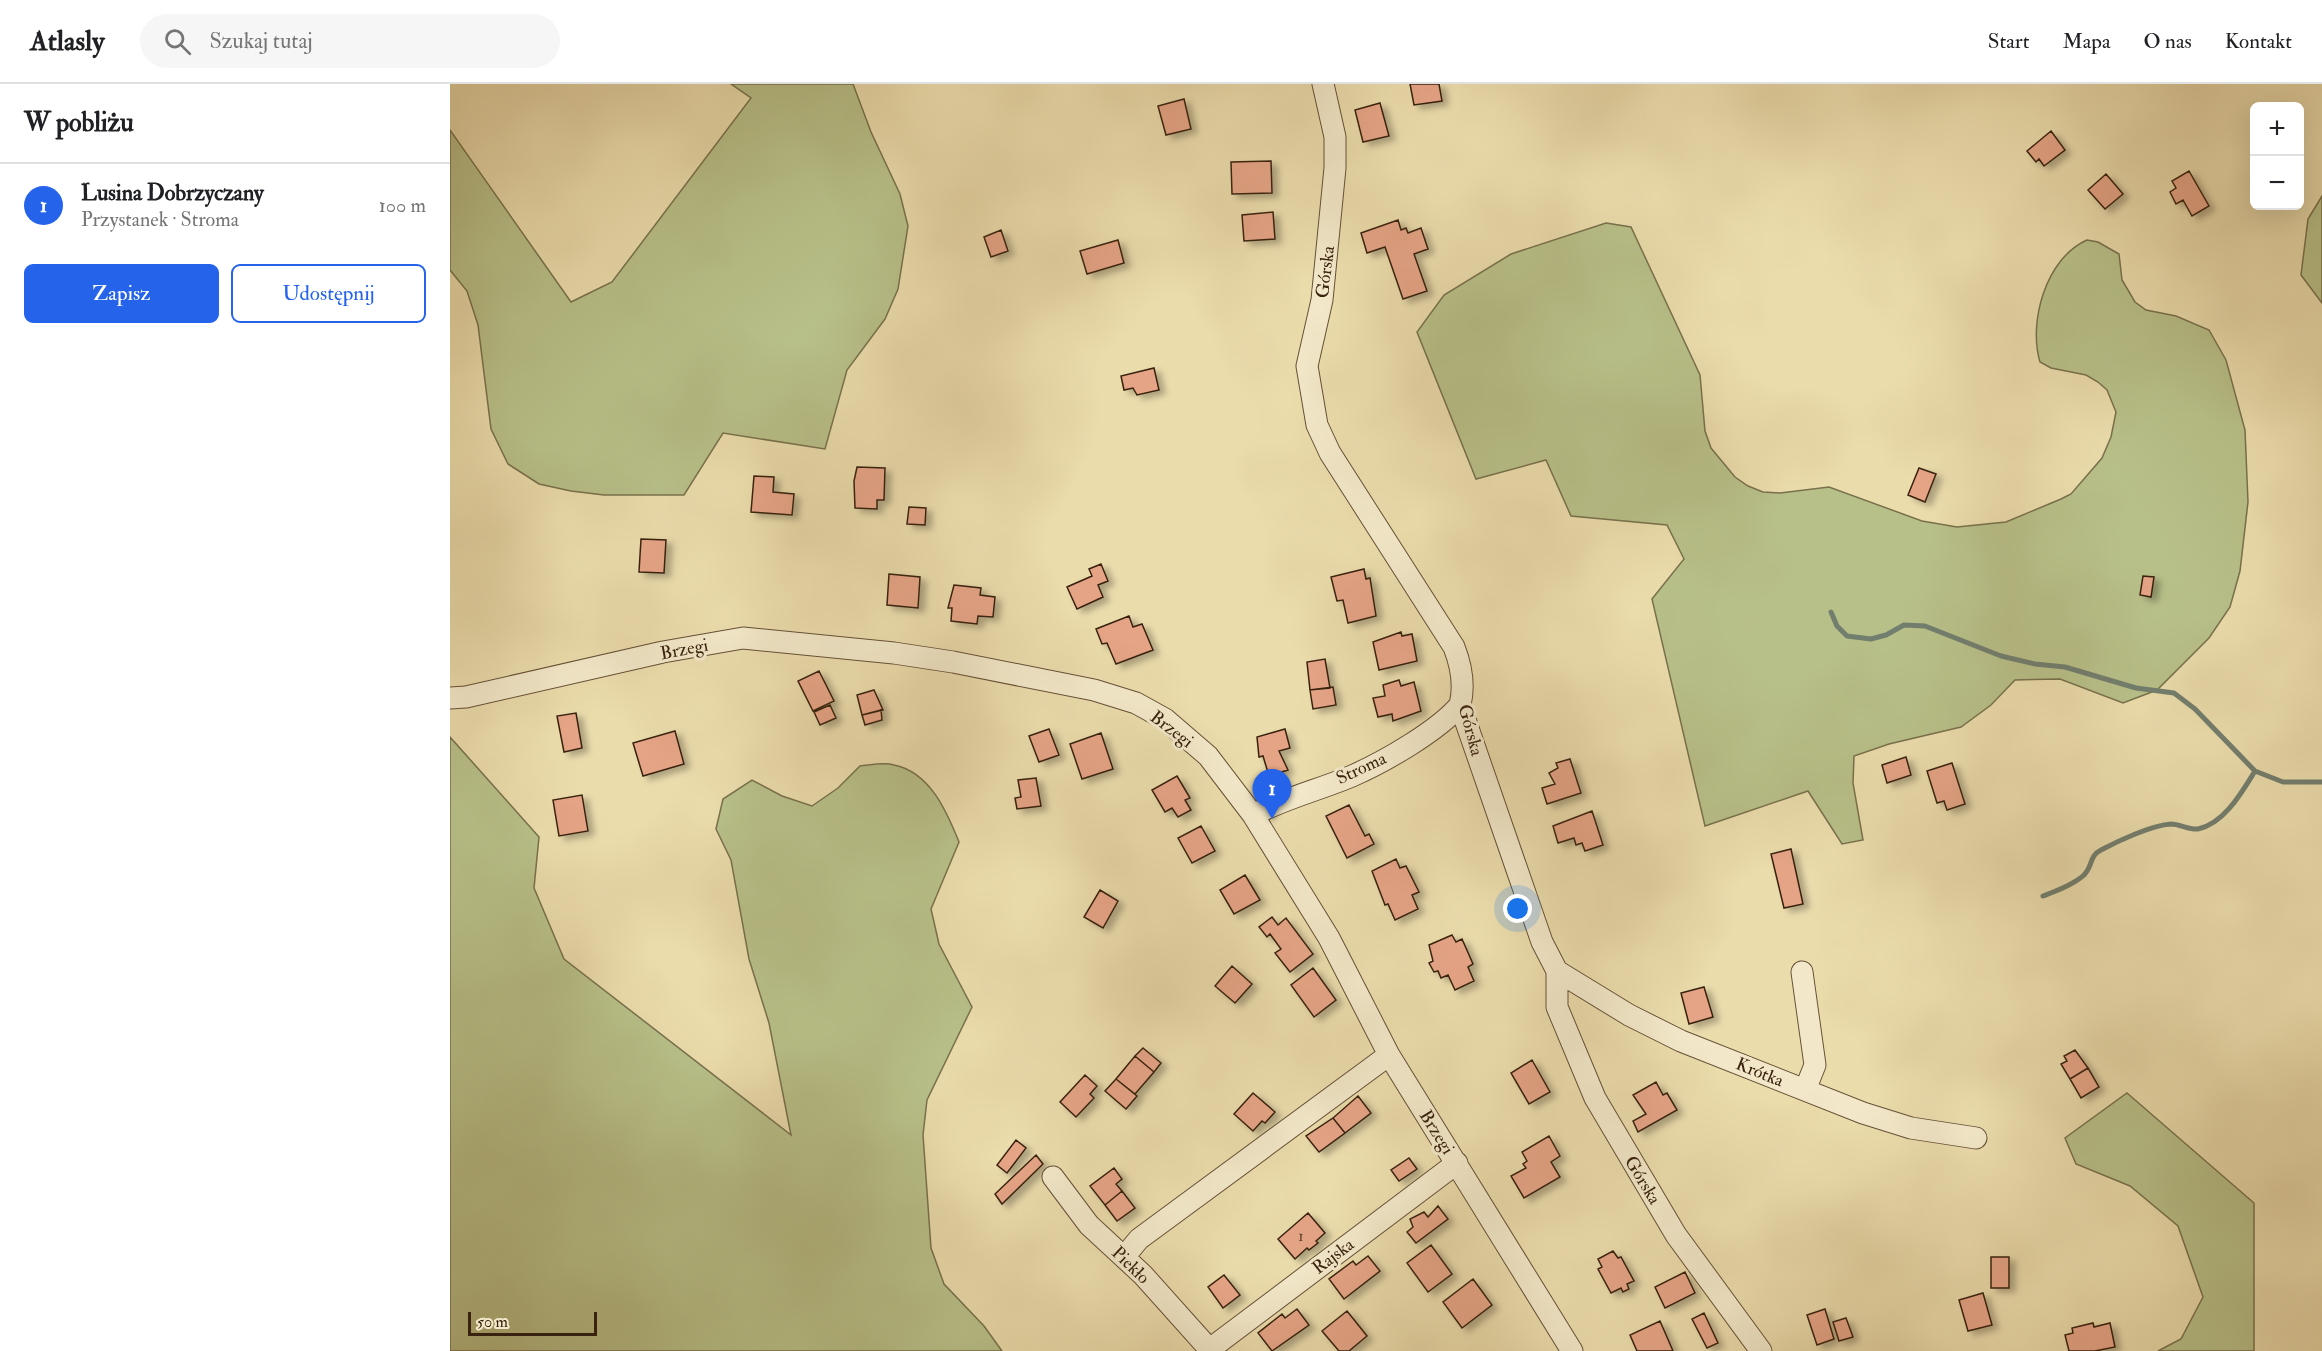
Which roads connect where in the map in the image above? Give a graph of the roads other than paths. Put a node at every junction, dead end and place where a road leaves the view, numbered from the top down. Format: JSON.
{"nodes":[{"id":1,"x":1323,"y":84,"type":"edge"},
{"id":2,"x":450,"y":698,"type":"edge"},
{"id":3,"x":1460,"y":705,"type":"junction"},
{"id":4,"x":1253,"y":815,"type":"junction"},
{"id":5,"x":1557,"y":971,"type":"junction"},
{"id":6,"x":1802,"y":972,"type":"dead end"},
{"id":7,"x":1389,"y":1055,"type":"junction"},
{"id":8,"x":1805,"y":1090,"type":"junction"},
{"id":9,"x":1976,"y":1138,"type":"dead end"},
{"id":10,"x":1457,"y":1163,"type":"junction"},
{"id":11,"x":1053,"y":1177,"type":"dead end"},
{"id":12,"x":1124,"y":1257,"type":"junction"},
{"id":13,"x":1210,"y":1350,"type":"edge"},
{"id":14,"x":1569,"y":1350,"type":"edge"},
{"id":15,"x":1761,"y":1351,"type":"edge"}],
"edges":[{"from":1,"to":3,"type":"street","name":"Górska"},
{"from":2,"to":4,"type":"street","name":"Brzegi"},
{"from":3,"to":4,"type":"street","name":"Stroma"},
{"from":3,"to":5,"type":"street","name":"Górska"},
{"from":4,"to":7,"type":"street","name":"Brzegi"},
{"from":5,"to":8,"type":"street","name":"Krótka"},
{"from":5,"to":15,"type":"street","name":"Górska"},
{"from":6,"to":8,"type":"street"},
{"from":7,"to":10,"type":"street","name":"Brzegi"},
{"from":7,"to":12,"type":"street"},
{"from":8,"to":9,"type":"street","name":"Krótka"},
{"from":10,"to":13,"type":"street","name":"Rajska"},
{"from":10,"to":14,"type":"street","name":"Brzegi"},
{"from":11,"to":12,"type":"street","name":"Piekło"},
{"from":12,"to":13,"type":"street","name":"Piekło"}]}
